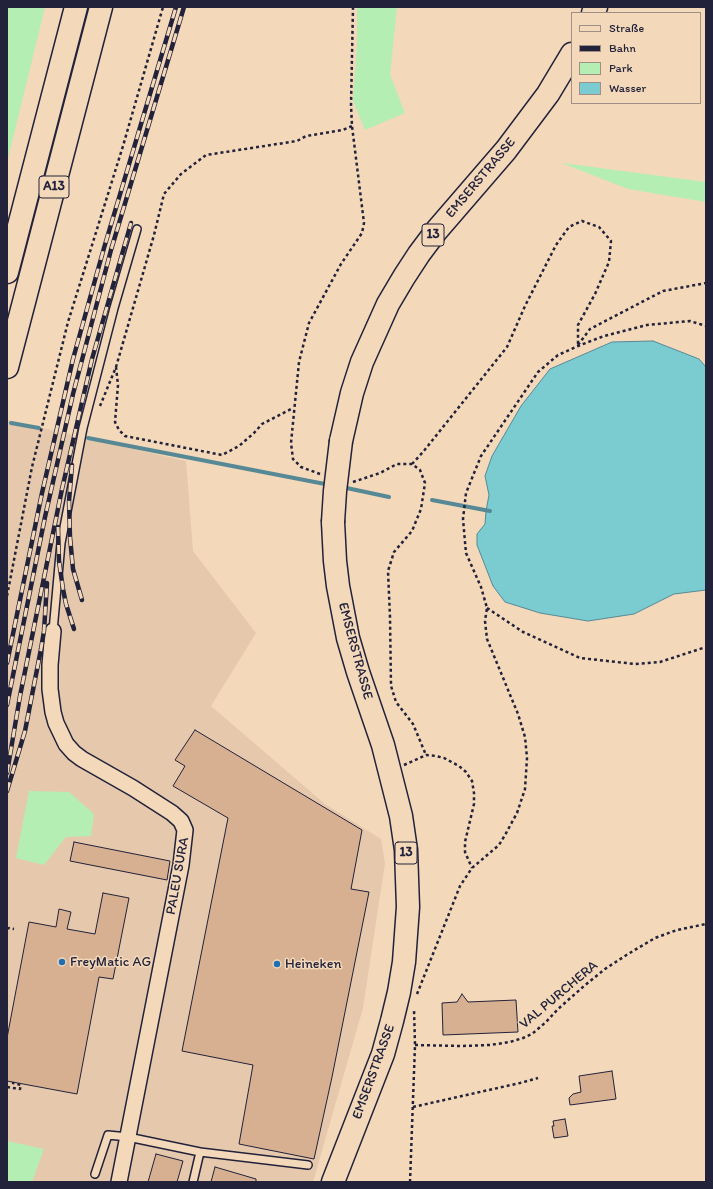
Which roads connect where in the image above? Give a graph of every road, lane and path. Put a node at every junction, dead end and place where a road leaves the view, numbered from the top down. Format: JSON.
{"nodes":[{"id":1,"x":76,"y":7,"type":"edge"},
{"id":2,"x":101,"y":7,"type":"edge"},
{"id":3,"x":164,"y":7,"type":"edge"},
{"id":4,"x":353,"y":7,"type":"edge"},
{"id":5,"x":571,"y":56,"type":"edge"},
{"id":6,"x":352,"y":126,"type":"junction"},
{"id":7,"x":137,"y":229,"type":"dead end"},
{"id":8,"x":7,"y":272,"type":"edge"},
{"id":9,"x":706,"y":283,"type":"edge"},
{"id":10,"x":706,"y":326,"type":"edge"},
{"id":11,"x":578,"y":346,"type":"junction"},
{"id":12,"x":7,"y":367,"type":"edge"},
{"id":13,"x":116,"y":367,"type":"junction"},
{"id":14,"x":294,"y":408,"type":"junction"},
{"id":15,"x":86,"y":416,"type":"junction"},
{"id":16,"x":412,"y":464,"type":"junction"},
{"id":17,"x":321,"y":475,"type":"dead end"},
{"id":18,"x":350,"y":483,"type":"dead end"},
{"id":19,"x":7,"y":596,"type":"edge"},
{"id":20,"x":487,"y":608,"type":"junction"},
{"id":21,"x":53,"y":631,"type":"joint"},
{"id":22,"x":706,"y":647,"type":"edge"},
{"id":23,"x":426,"y":756,"type":"junction"},
{"id":24,"x":390,"y":770,"type":"junction"},
{"id":25,"x":472,"y":868,"type":"junction"},
{"id":26,"x":706,"y":924,"type":"edge"},
{"id":27,"x":7,"y":929,"type":"edge"},
{"id":28,"x":14,"y":929,"type":"dead end"},
{"id":29,"x":416,"y":998,"type":"dead end"},
{"id":30,"x":413,"y":1005,"type":"dead end"},
{"id":31,"x":415,"y":1045,"type":"junction"},
{"id":32,"x":538,"y":1078,"type":"dead end"},
{"id":33,"x":13,"y":1082,"type":"dead end"},
{"id":34,"x":7,"y":1087,"type":"edge"},
{"id":35,"x":413,"y":1107,"type":"junction"},
{"id":36,"x":128,"y":1137,"type":"junction"},
{"id":37,"x":200,"y":1152,"type":"junction"},
{"id":38,"x":308,"y":1165,"type":"dead end"},
{"id":39,"x":95,"y":1174,"type":"dead end"},
{"id":40,"x":119,"y":1182,"type":"edge"},
{"id":41,"x":193,"y":1182,"type":"edge"},
{"id":42,"x":333,"y":1182,"type":"edge"},
{"id":43,"x":410,"y":1182,"type":"edge"}],
"edges":[{"from":1,"to":8,"type":"main road","number":"A13"},
{"from":2,"to":12,"type":"main road","number":"A13"},
{"from":3,"to":19,"type":"path"},
{"from":4,"to":6,"type":"path"},
{"from":5,"to":24,"type":"main road","name":"EMSERSTRASSE","number":"13","bridge":true},
{"from":6,"to":13,"type":"path"},
{"from":6,"to":14,"type":"path"},
{"from":7,"to":15,"type":"lane"},
{"from":9,"to":11,"type":"path"},
{"from":10,"to":11,"type":"path"},
{"from":11,"to":16,"type":"path"},
{"from":11,"to":20,"type":"path"},
{"from":13,"to":14,"type":"path"},
{"from":13,"to":15,"type":"path"},
{"from":14,"to":17,"type":"path"},
{"from":15,"to":21,"type":"lane"},
{"from":16,"to":18,"type":"path"},
{"from":16,"to":23,"type":"path"},
{"from":20,"to":22,"type":"path"},
{"from":20,"to":25,"type":"path"},
{"from":21,"to":36,"type":"street","name":"PALEU SURA"},
{"from":23,"to":24,"type":"path"},
{"from":23,"to":25,"type":"path"},
{"from":24,"to":42,"type":"main road","name":"EMSERSTRASSE","number":"13"},
{"from":25,"to":29,"type":"path"},
{"from":26,"to":31,"type":"path","name":"VAL PURCHERA"},
{"from":27,"to":28,"type":"path"},
{"from":30,"to":31,"type":"path"},
{"from":31,"to":35,"type":"path"},
{"from":32,"to":35,"type":"path"},
{"from":33,"to":34,"type":"path"},
{"from":35,"to":43,"type":"path"},
{"from":36,"to":37,"type":"lane"},
{"from":36,"to":39,"type":"lane"},
{"from":36,"to":40,"type":"street","name":"PALEU SURA"},
{"from":37,"to":38,"type":"lane"},
{"from":37,"to":41,"type":"lane"}]}
